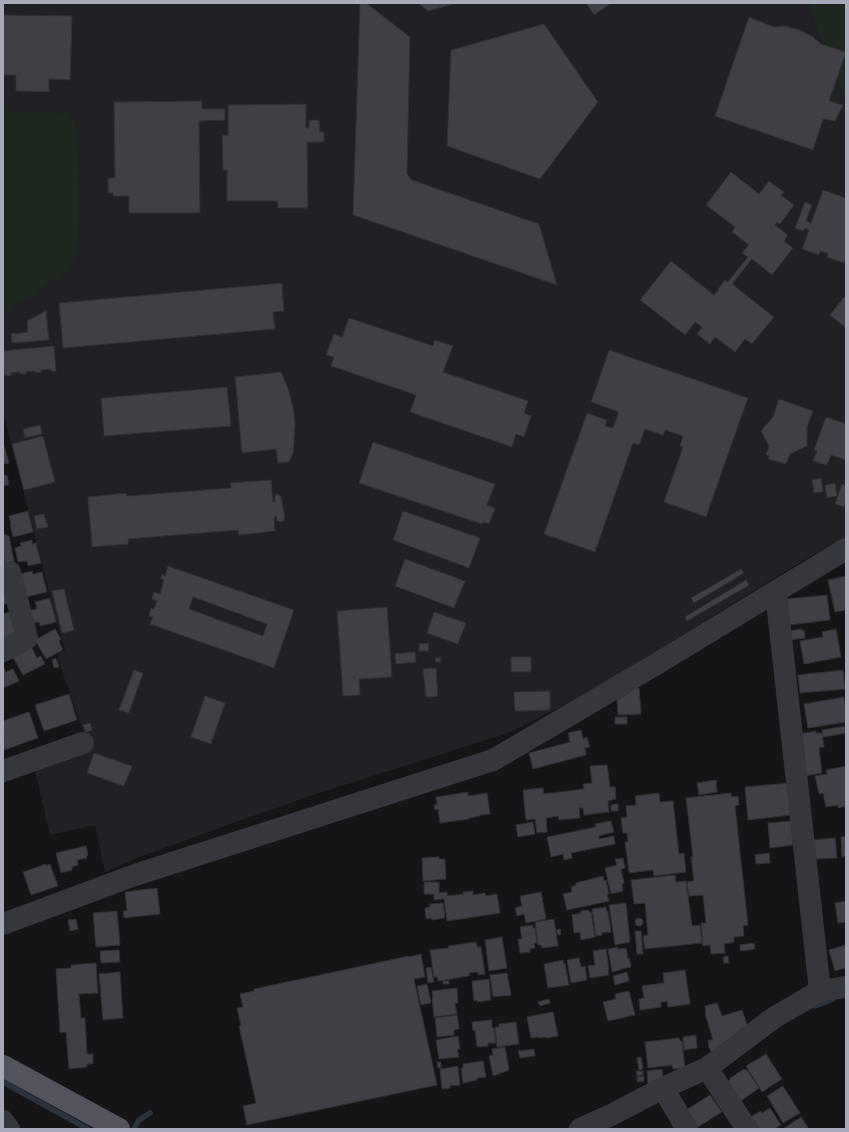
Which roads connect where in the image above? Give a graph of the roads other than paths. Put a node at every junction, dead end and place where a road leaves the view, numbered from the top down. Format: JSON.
{"nodes":[{"id":1,"x":846,"y":548,"type":"edge"},
{"id":2,"x":3,"y":575,"type":"edge"},
{"id":3,"x":776,"y":592,"type":"junction"},
{"id":4,"x":3,"y":651,"type":"edge"},
{"id":5,"x":83,"y":743,"type":"dead end"},
{"id":6,"x":3,"y":772,"type":"edge"},
{"id":7,"x":3,"y":924,"type":"edge"},
{"id":8,"x":846,"y":987,"type":"edge"},
{"id":9,"x":820,"y":991,"type":"junction"},
{"id":10,"x":3,"y":1066,"type":"edge"},
{"id":11,"x":707,"y":1068,"type":"junction"},
{"id":12,"x":663,"y":1088,"type":"junction"},
{"id":13,"x":3,"y":1121,"type":"edge"},
{"id":14,"x":9,"y":1129,"type":"edge"},
{"id":15,"x":119,"y":1129,"type":"edge"},
{"id":16,"x":580,"y":1129,"type":"edge"},
{"id":17,"x":687,"y":1129,"type":"edge"},
{"id":18,"x":747,"y":1129,"type":"edge"}],
"edges":[{"from":1,"to":3,"type":"street"},
{"from":2,"to":4,"type":"street"},
{"from":3,"to":7,"type":"street"},
{"from":3,"to":9,"type":"street"},
{"from":5,"to":6,"type":"street"},
{"from":8,"to":9,"type":"street"},
{"from":9,"to":11,"type":"street"},
{"from":10,"to":15,"type":"main road"},
{"from":11,"to":12,"type":"street"},
{"from":11,"to":18,"type":"street"},
{"from":12,"to":16,"type":"street"},
{"from":12,"to":17,"type":"street"},
{"from":13,"to":14,"type":"street"}]}
